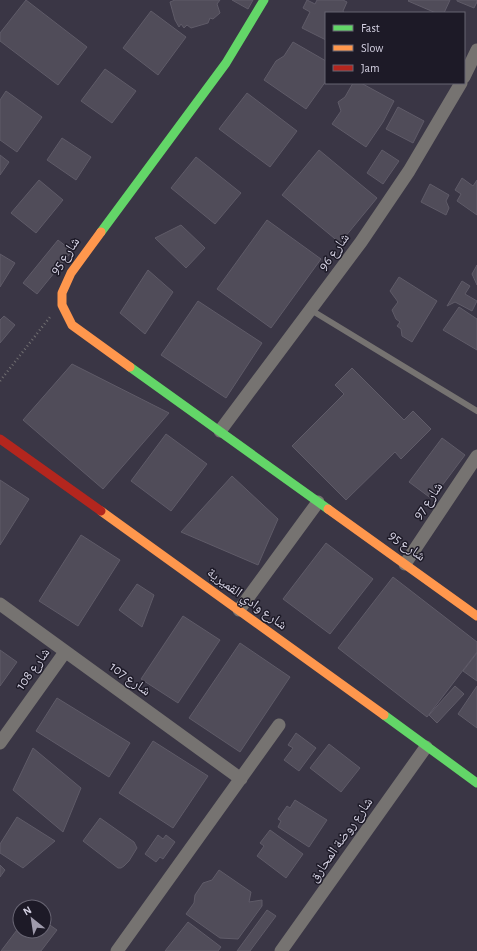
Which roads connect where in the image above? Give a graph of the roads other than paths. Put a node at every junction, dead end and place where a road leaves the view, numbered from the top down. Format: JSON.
{"nodes":[{"id":1,"x":264,"y":0,"type":"edge"},
{"id":2,"x":477,"y":50,"type":"edge"},
{"id":3,"x":465,"y":75,"type":"edge"},
{"id":4,"x":460,"y":84,"type":"edge"},
{"id":5,"x":311,"y":310,"type":"junction"},
{"id":6,"x":477,"y":411,"type":"edge"},
{"id":7,"x":220,"y":431,"type":"junction"},
{"id":8,"x":0,"y":439,"type":"edge"},
{"id":9,"x":477,"y":456,"type":"edge"},
{"id":10,"x":318,"y":502,"type":"junction"},
{"id":11,"x":405,"y":564,"type":"junction"},
{"id":12,"x":0,"y":604,"type":"edge"},
{"id":13,"x":239,"y":610,"type":"junction"},
{"id":14,"x":477,"y":616,"type":"edge"},
{"id":15,"x":65,"y":652,"type":"junction"},
{"id":16,"x":279,"y":725,"type":"dead end"},
{"id":17,"x":0,"y":742,"type":"edge"},
{"id":18,"x":426,"y":747,"type":"junction"},
{"id":19,"x":241,"y":779,"type":"junction"},
{"id":20,"x":477,"y":783,"type":"edge"},
{"id":21,"x":117,"y":951,"type":"edge"},
{"id":22,"x":281,"y":951,"type":"edge"}],
"edges":[{"from":1,"to":7,"type":"street","name":"شارع 95"},
{"from":2,"to":3,"type":"street"},
{"from":4,"to":5,"type":"street","name":"شارع 96"},
{"from":5,"to":6,"type":"lane"},
{"from":5,"to":7,"type":"street","name":"شارع 96"},
{"from":7,"to":10,"type":"street","name":"شارع 95"},
{"from":8,"to":13,"type":"street","name":"شارع وادي القميرية"},
{"from":9,"to":11,"type":"street","name":"شارع 97"},
{"from":10,"to":11,"type":"street","name":"شارع 95"},
{"from":10,"to":13,"type":"street"},
{"from":11,"to":14,"type":"street","name":"شارع 95"},
{"from":12,"to":15,"type":"street","name":"شارع 107"},
{"from":13,"to":18,"type":"street","name":"شارع وادي القميرية"},
{"from":15,"to":17,"type":"street","name":"شارع 108"},
{"from":15,"to":19,"type":"street","name":"شارع 107"},
{"from":16,"to":19,"type":"street"},
{"from":18,"to":20,"type":"street","name":"شارع وادي القميرية"},
{"from":18,"to":22,"type":"street","name":"شارع روضة المحارق"},
{"from":19,"to":21,"type":"street"}]}
